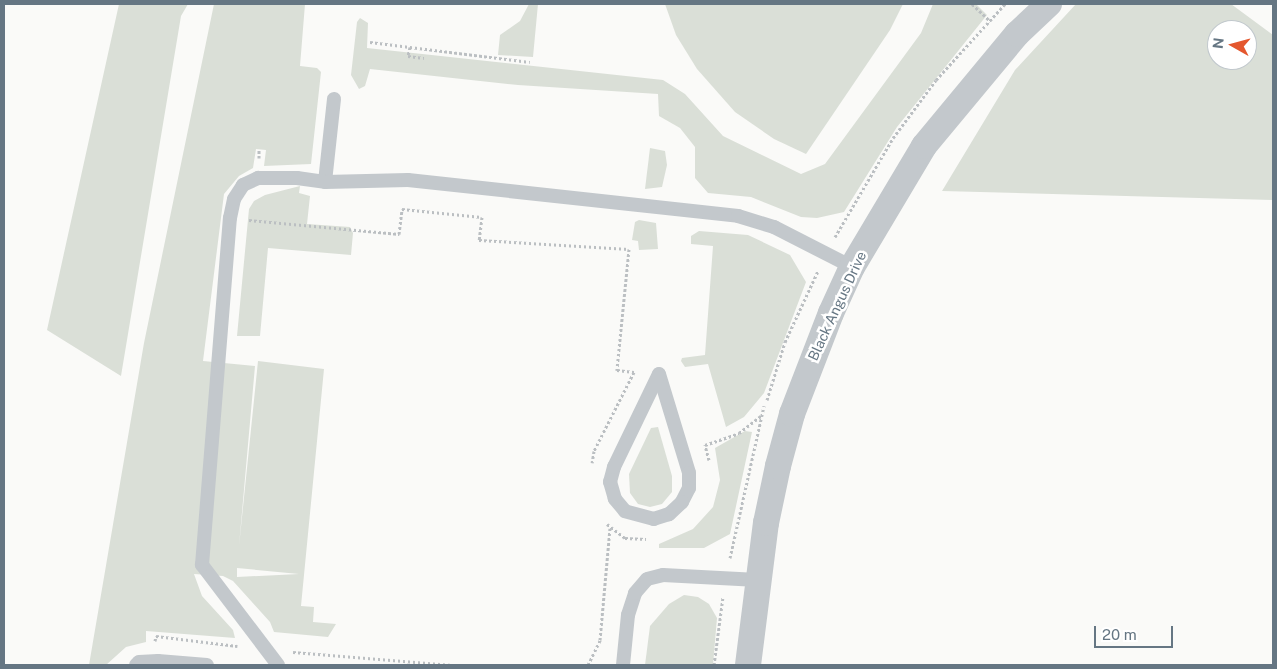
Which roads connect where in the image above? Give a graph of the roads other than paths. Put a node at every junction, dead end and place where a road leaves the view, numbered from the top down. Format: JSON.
{"nodes":[{"id":1,"x":1049,"y":4,"type":"edge"},
{"id":2,"x":334,"y":99,"type":"dead end"},
{"id":3,"x":325,"y":182,"type":"junction"},
{"id":4,"x":852,"y":267,"type":"junction"},
{"id":5,"x":614,"y":467,"type":"joint"},
{"id":6,"x":758,"y":580,"type":"junction"},
{"id":7,"x":136,"y":665,"type":"edge"},
{"id":8,"x":207,"y":665,"type":"edge"},
{"id":9,"x":278,"y":665,"type":"edge"},
{"id":10,"x":623,"y":665,"type":"edge"},
{"id":11,"x":748,"y":665,"type":"edge"}],
"edges":[{"from":1,"to":4,"type":"street","name":"Black Angus Drive"},
{"from":2,"to":3,"type":"lane"},
{"from":3,"to":4,"type":"lane"},
{"from":3,"to":9,"type":"lane"},
{"from":4,"to":6,"type":"street","name":"Black Angus Drive"},
{"from":5,"to":5,"type":"lane"},
{"from":6,"to":10,"type":"lane"},
{"from":6,"to":11,"type":"street","name":"Black Angus Drive"},
{"from":7,"to":8,"type":"lane"}]}
